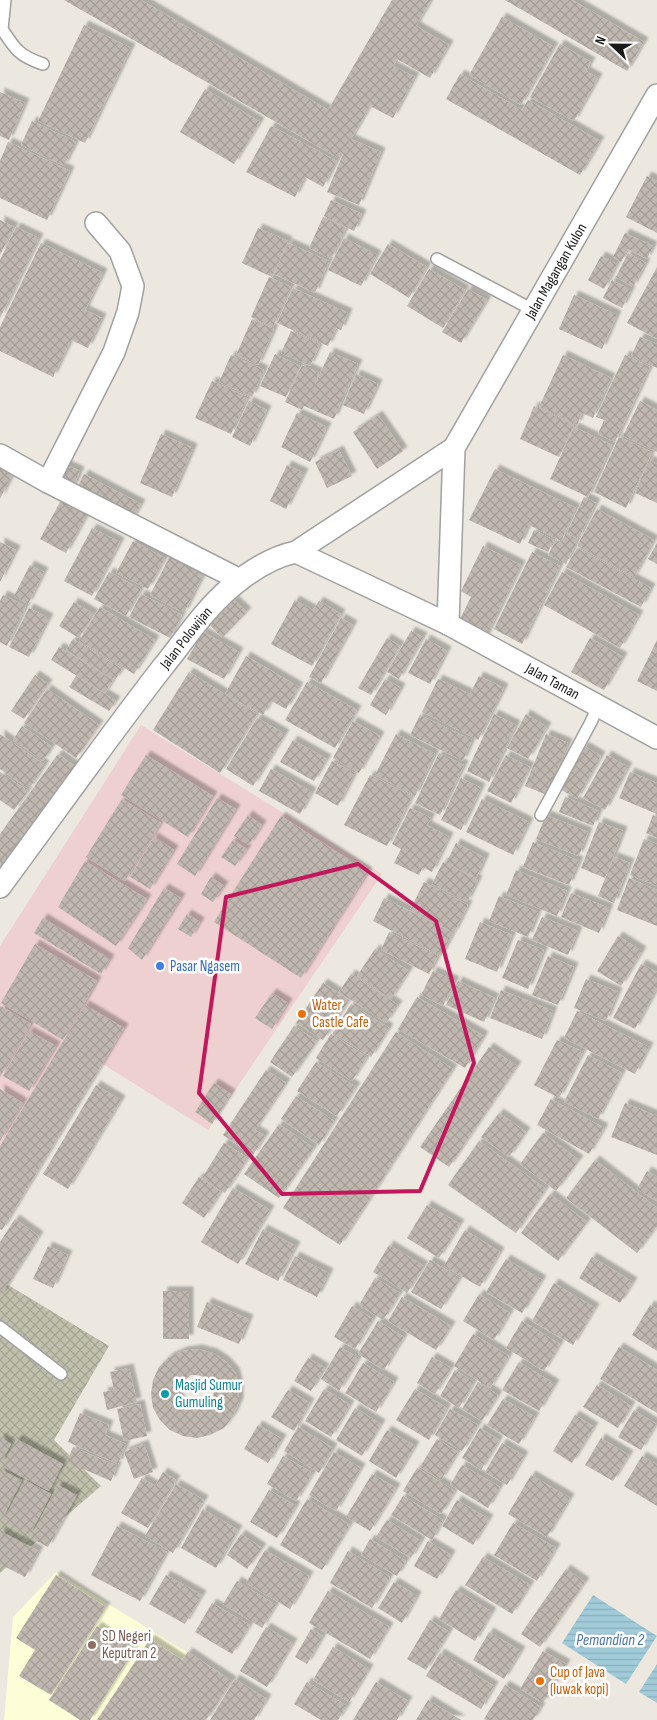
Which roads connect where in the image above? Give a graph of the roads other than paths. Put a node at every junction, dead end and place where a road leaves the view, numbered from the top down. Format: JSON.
{"nodes":[{"id":1,"x":5,"y":0,"type":"edge"},
{"id":2,"x":43,"y":64,"type":"dead end"},
{"id":3,"x":657,"y":95,"type":"edge"},
{"id":4,"x":96,"y":223,"type":"dead end"},
{"id":5,"x":437,"y":259,"type":"dead end"},
{"id":6,"x":533,"y":310,"type":"junction"},
{"id":7,"x":454,"y":448,"type":"junction"},
{"id":8,"x":0,"y":454,"type":"edge"},
{"id":9,"x":48,"y":482,"type":"junction"},
{"id":10,"x":296,"y":552,"type":"junction"},
{"id":11,"x":240,"y":580,"type":"junction"},
{"id":12,"x":448,"y":624,"type":"junction"},
{"id":13,"x":598,"y":706,"type":"junction"},
{"id":14,"x":657,"y":738,"type":"edge"},
{"id":15,"x":541,"y":815,"type":"dead end"},
{"id":16,"x":0,"y":887,"type":"edge"},
{"id":17,"x":0,"y":1328,"type":"edge"},
{"id":18,"x":61,"y":1374,"type":"dead end"}],
"edges":[{"from":1,"to":2,"type":"lane"},
{"from":3,"to":6,"type":"street","name":"Jalan Magangan Kulon"},
{"from":4,"to":9,"type":"street"},
{"from":5,"to":6,"type":"lane"},
{"from":6,"to":7,"type":"street","name":"Jalan Magangan Kulon"},
{"from":7,"to":10,"type":"street","name":"Jalan Magangan Kulon"},
{"from":7,"to":12,"type":"street","name":"Jalan Magangan Kulon"},
{"from":8,"to":9,"type":"street"},
{"from":9,"to":11,"type":"street"},
{"from":10,"to":11,"type":"street","name":"Jalan Polowijan"},
{"from":10,"to":12,"type":"street"},
{"from":11,"to":16,"type":"street","name":"Jalan Polowijan"},
{"from":12,"to":13,"type":"street","name":"Jalan Taman"},
{"from":13,"to":14,"type":"street","name":"Jalan Taman"},
{"from":13,"to":15,"type":"lane"},
{"from":17,"to":18,"type":"lane"}]}
